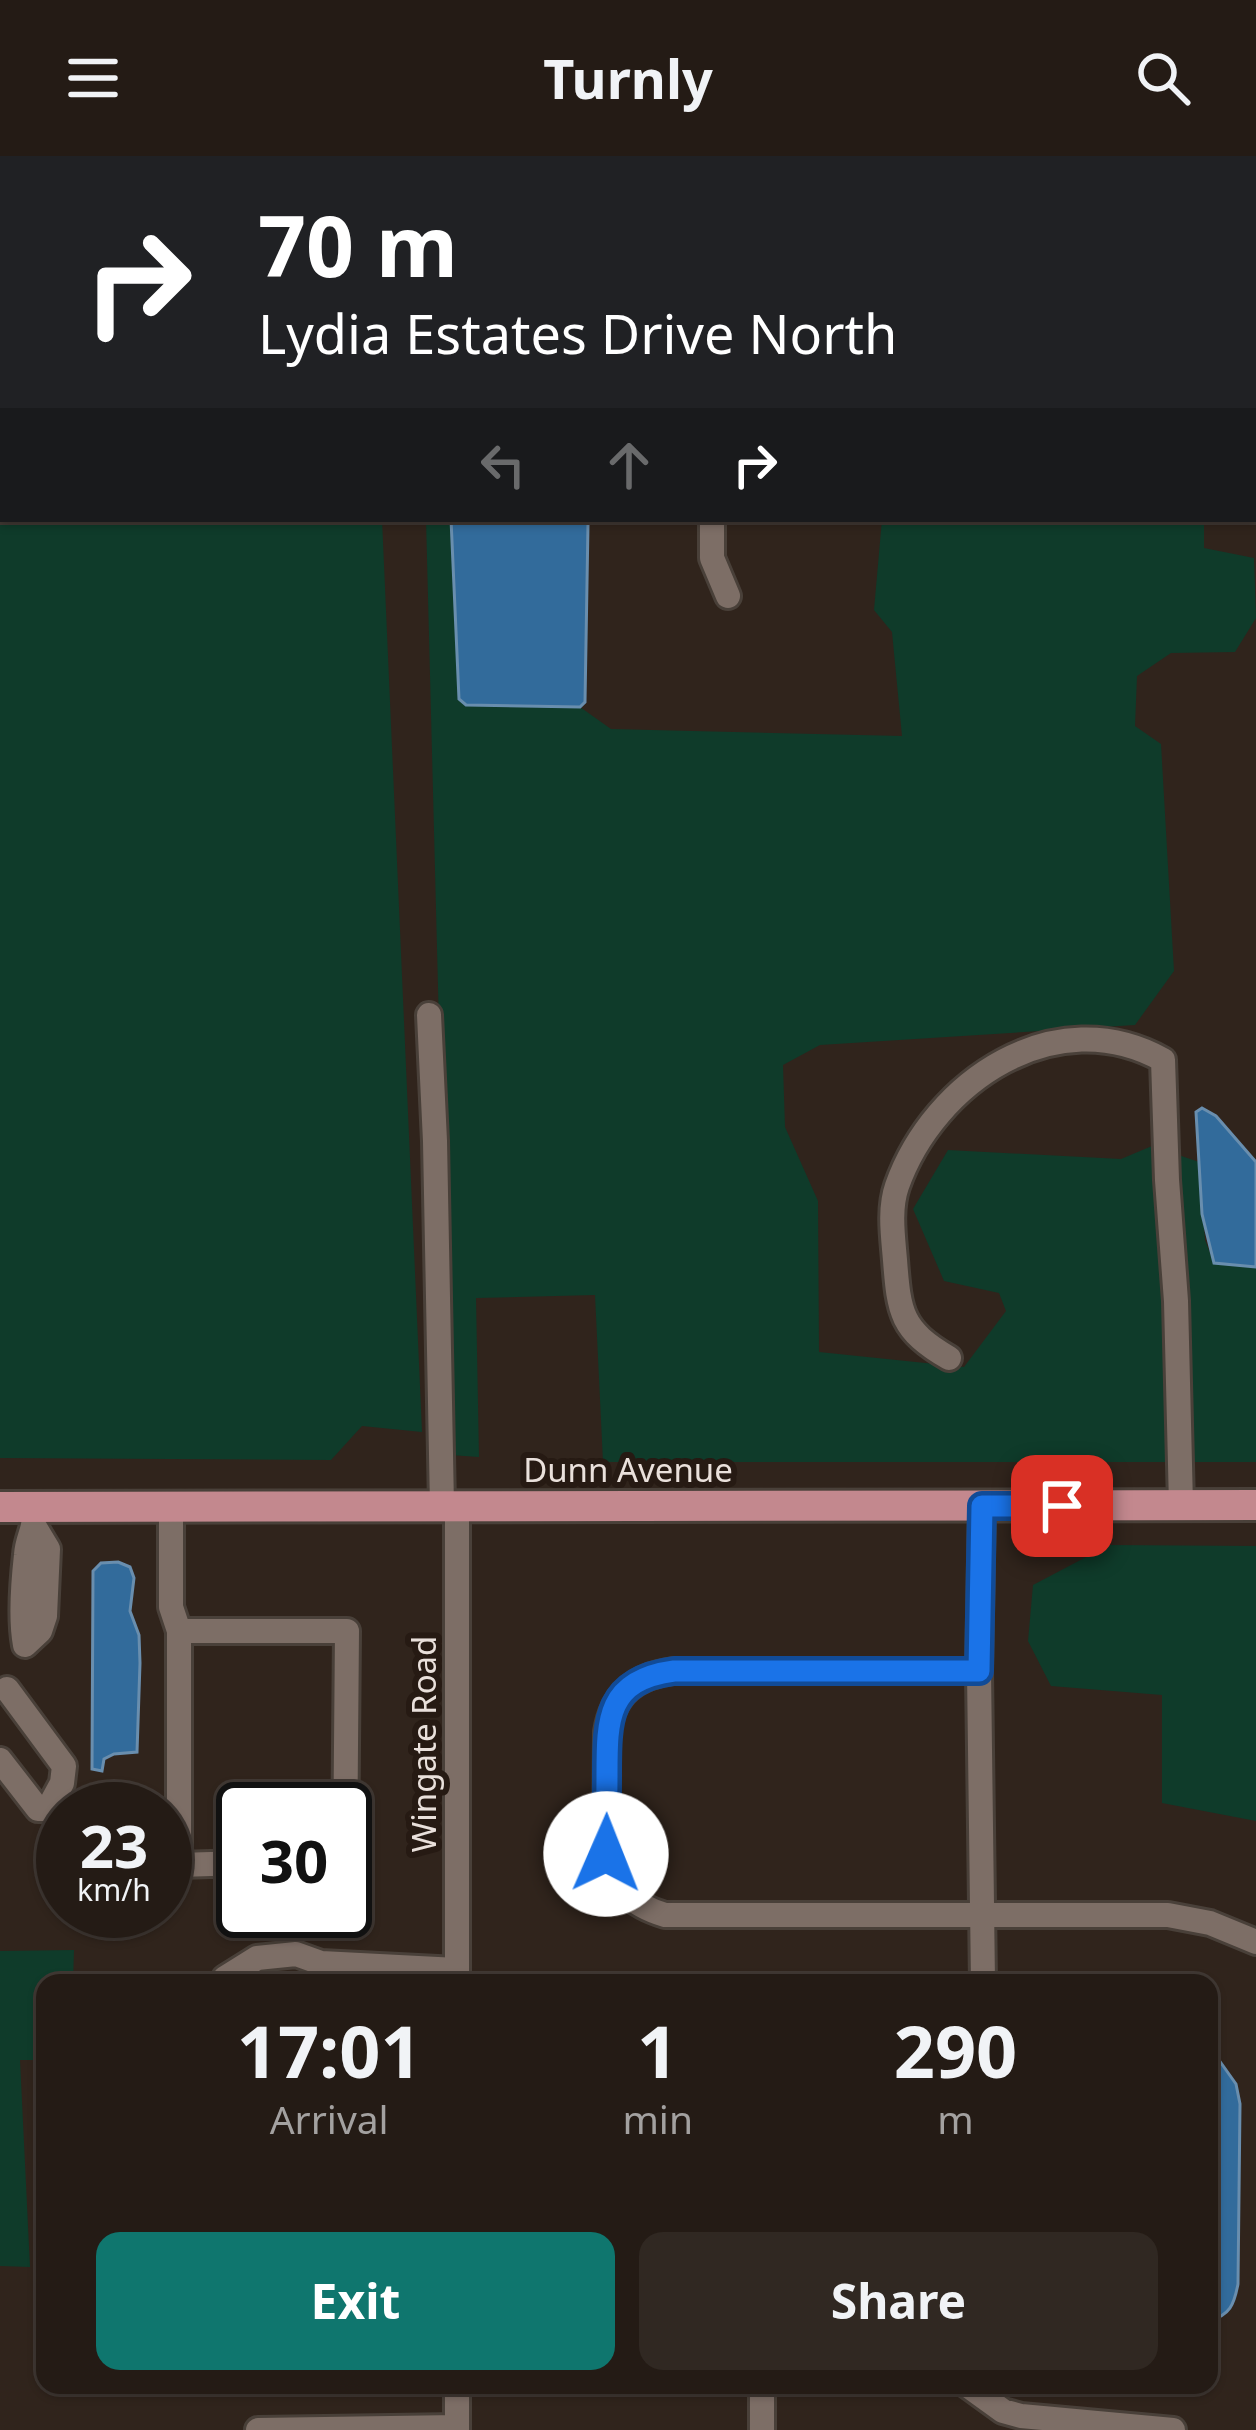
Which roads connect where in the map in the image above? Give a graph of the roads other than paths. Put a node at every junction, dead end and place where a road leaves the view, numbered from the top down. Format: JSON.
{"nodes":[{"id":1,"x":712,"y":522,"type":"edge"},
{"id":2,"x":728,"y":596,"type":"dead end"},
{"id":3,"x":429,"y":1015,"type":"dead end"},
{"id":4,"x":949,"y":1358,"type":"dead end"},
{"id":5,"x":1180,"y":1505,"type":"junction"},
{"id":6,"x":1256,"y":1505,"type":"edge"},
{"id":7,"x":449,"y":1506,"type":"junction"},
{"id":8,"x":982,"y":1506,"type":"junction"},
{"id":9,"x":0,"y":1507,"type":"edge"},
{"id":10,"x":171,"y":1507,"type":"junction"},
{"id":11,"x":36,"y":1518,"type":"junction"},
{"id":12,"x":179,"y":1630,"type":"junction"},
{"id":13,"x":979,"y":1671,"type":"junction"},
{"id":14,"x":3,"y":1696,"type":"edge"},
{"id":15,"x":0,"y":1760,"type":"edge"},
{"id":16,"x":346,"y":1782,"type":"edge"},
{"id":17,"x":216,"y":1863,"type":"edge"},
{"id":18,"x":983,"y":1916,"type":"junction"},
{"id":19,"x":1256,"y":1942,"type":"edge"},
{"id":20,"x":231,"y":1974,"type":"edge"},
{"id":21,"x":436,"y":1974,"type":"edge"},
{"id":22,"x":457,"y":1974,"type":"edge"},
{"id":23,"x":983,"y":1974,"type":"edge"},
{"id":24,"x":457,"y":2394,"type":"edge"},
{"id":25,"x":762,"y":2394,"type":"edge"},
{"id":26,"x":975,"y":2394,"type":"edge"},
{"id":27,"x":999,"y":2420,"type":"edge"},
{"id":28,"x":457,"y":2429,"type":"edge"},
{"id":29,"x":258,"y":2430,"type":"edge"},
{"id":30,"x":762,"y":2430,"type":"edge"},
{"id":31,"x":1173,"y":2430,"type":"edge"}],
"edges":[{"from":1,"to":2,"type":"street"},
{"from":3,"to":7,"type":"street","name":"Wingate Road"},
{"from":4,"to":5,"type":"street"},
{"from":5,"to":6,"type":"main road","name":"Dunn Avenue"},
{"from":5,"to":8,"type":"main road","name":"Dunn Avenue"},
{"from":7,"to":8,"type":"main road","name":"Dunn Avenue"},
{"from":7,"to":10,"type":"main road","name":"Dunn Avenue"},
{"from":7,"to":22,"type":"street","name":"Wingate Road"},
{"from":8,"to":13,"type":"street"},
{"from":9,"to":11,"type":"main road","name":"Dunn Avenue"},
{"from":10,"to":11,"type":"main road","name":"Dunn Avenue"},
{"from":10,"to":12,"type":"street"},
{"from":11,"to":14,"type":"street"},
{"from":12,"to":16,"type":"street"},
{"from":12,"to":17,"type":"street"},
{"from":13,"to":18,"type":"street"},
{"from":13,"to":18,"type":"street"},
{"from":14,"to":15,"type":"street"},
{"from":18,"to":19,"type":"street"},
{"from":18,"to":23,"type":"street"},
{"from":20,"to":21,"type":"street"},
{"from":24,"to":28,"type":"street"},
{"from":25,"to":30,"type":"street"},
{"from":26,"to":27,"type":"street"},
{"from":27,"to":31,"type":"street"},
{"from":28,"to":29,"type":"street"}]}
